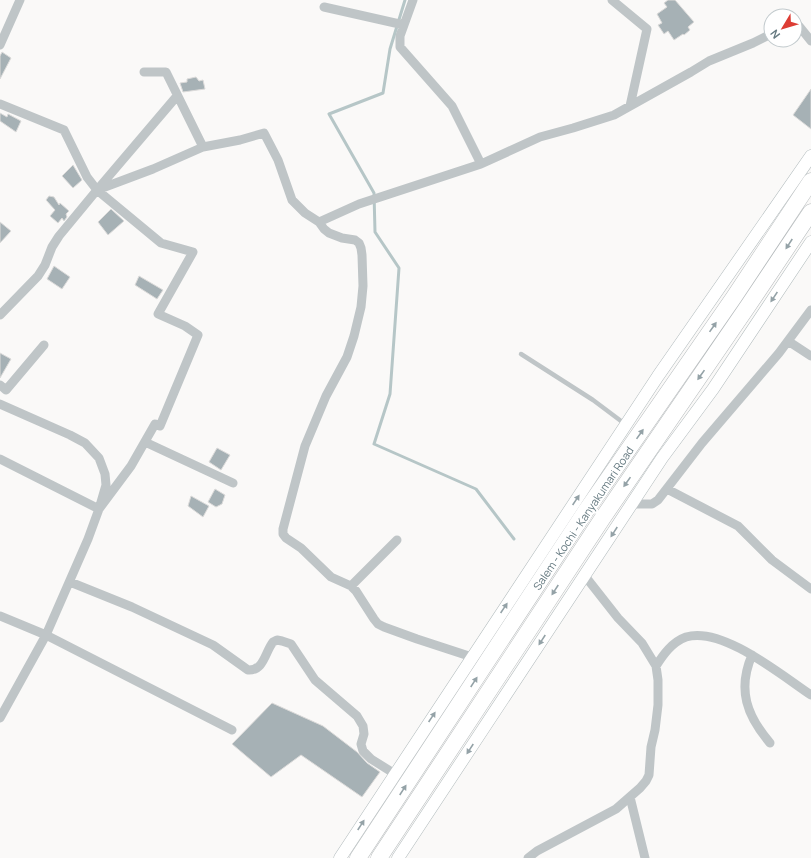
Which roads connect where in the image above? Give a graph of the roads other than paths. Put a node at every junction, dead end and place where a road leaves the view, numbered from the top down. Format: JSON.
{"nodes":[{"id":1,"x":20,"y":0,"type":"edge"},
{"id":2,"x":413,"y":0,"type":"edge"},
{"id":3,"x":612,"y":0,"type":"edge"},
{"id":4,"x":324,"y":7,"type":"dead end"},
{"id":5,"x":404,"y":25,"type":"junction"},
{"id":6,"x":803,"y":32,"type":"edge"},
{"id":7,"x":763,"y":38,"type":"edge"},
{"id":8,"x":811,"y":41,"type":"edge"},
{"id":9,"x":0,"y":45,"type":"edge"},
{"id":10,"x":144,"y":72,"type":"dead end"},
{"id":11,"x":177,"y":96,"type":"junction"},
{"id":12,"x":0,"y":104,"type":"edge"},
{"id":13,"x":630,"y":106,"type":"junction"},
{"id":14,"x":203,"y":147,"type":"junction"},
{"id":15,"x":811,"y":156,"type":"edge"},
{"id":16,"x":481,"y":164,"type":"junction"},
{"id":17,"x":811,"y":181,"type":"edge"},
{"id":18,"x":97,"y":190,"type":"junction"},
{"id":19,"x":811,"y":212,"type":"edge"},
{"id":20,"x":319,"y":222,"type":"junction"},
{"id":21,"x":811,"y":242,"type":"edge"},
{"id":22,"x":811,"y":310,"type":"edge"},
{"id":23,"x":0,"y":315,"type":"edge"},
{"id":24,"x":788,"y":341,"type":"junction"},
{"id":25,"x":44,"y":345,"type":"dead end"},
{"id":26,"x":522,"y":354,"type":"dead end"},
{"id":27,"x":811,"y":356,"type":"edge"},
{"id":28,"x":0,"y":385,"type":"edge"},
{"id":29,"x":0,"y":404,"type":"edge"},
{"id":30,"x":626,"y":425,"type":"junction"},
{"id":31,"x":145,"y":442,"type":"junction"},
{"id":32,"x":0,"y":459,"type":"edge"},
{"id":33,"x":233,"y":483,"type":"dead end"},
{"id":34,"x":667,"y":489,"type":"junction"},
{"id":35,"x":632,"y":504,"type":"junction"},
{"id":36,"x":100,"y":509,"type":"junction"},
{"id":37,"x":397,"y":540,"type":"dead end"},
{"id":38,"x":585,"y":576,"type":"junction"},
{"id":39,"x":70,"y":582,"type":"junction"},
{"id":40,"x":350,"y":586,"type":"junction"},
{"id":41,"x":811,"y":589,"type":"edge"},
{"id":42,"x":0,"y":616,"type":"edge"},
{"id":43,"x":46,"y":635,"type":"junction"},
{"id":44,"x":752,"y":655,"type":"junction"},
{"id":45,"x":472,"y":657,"type":"junction"},
{"id":46,"x":656,"y":666,"type":"junction"},
{"id":47,"x":811,"y":694,"type":"edge"},
{"id":48,"x":0,"y":718,"type":"edge"},
{"id":49,"x":232,"y":730,"type":"dead end"},
{"id":50,"x":770,"y":744,"type":"dead end"},
{"id":51,"x":395,"y":774,"type":"junction"},
{"id":52,"x":630,"y":797,"type":"junction"},
{"id":53,"x":340,"y":858,"type":"edge"},
{"id":54,"x":358,"y":858,"type":"edge"},
{"id":55,"x":379,"y":858,"type":"edge"},
{"id":56,"x":398,"y":858,"type":"edge"},
{"id":57,"x":528,"y":858,"type":"edge"},
{"id":58,"x":645,"y":858,"type":"edge"}],
"edges":[{"from":1,"to":9,"type":"street"},
{"from":2,"to":5,"type":"street"},
{"from":3,"to":13,"type":"street"},
{"from":4,"to":5,"type":"street"},
{"from":5,"to":16,"type":"street"},
{"from":6,"to":8,"type":"street"},
{"from":7,"to":13,"type":"street"},
{"from":10,"to":11,"type":"street"},
{"from":11,"to":14,"type":"street"},
{"from":11,"to":18,"type":"street"},
{"from":12,"to":18,"type":"street"},
{"from":13,"to":16,"type":"street"},
{"from":14,"to":18,"type":"street"},
{"from":14,"to":20,"type":"street"},
{"from":15,"to":30,"type":"street"},
{"from":16,"to":20,"type":"street"},
{"from":54,"to":17,"type":"highway","name":"Salem - Kochi - Kanyakumari Road","one_way":true},
{"from":18,"to":23,"type":"street"},
{"from":18,"to":31,"type":"street"},
{"from":19,"to":55,"type":"highway","name":"Salem - Kochi - Kanyakumari Road","one_way":true},
{"from":20,"to":40,"type":"street"},
{"from":21,"to":35,"type":"street","one_way":true},
{"from":22,"to":24,"type":"street"},
{"from":24,"to":27,"type":"street"},
{"from":24,"to":34,"type":"street"},
{"from":25,"to":28,"type":"street"},
{"from":26,"to":30,"type":"lane"},
{"from":29,"to":36,"type":"street"},
{"from":45,"to":30,"type":"street","one_way":true},
{"from":31,"to":33,"type":"street"},
{"from":31,"to":36,"type":"street"},
{"from":32,"to":36,"type":"street"},
{"from":34,"to":35,"type":"street"},
{"from":34,"to":41,"type":"street"},
{"from":35,"to":38,"type":"street","one_way":true},
{"from":36,"to":39,"type":"street"},
{"from":37,"to":40,"type":"street"},
{"from":38,"to":46,"type":"street"},
{"from":38,"to":56,"type":"street","one_way":true},
{"from":39,"to":43,"type":"street"},
{"from":39,"to":51,"type":"street"},
{"from":40,"to":45,"type":"street"},
{"from":42,"to":43,"type":"street"},
{"from":43,"to":48,"type":"street"},
{"from":43,"to":49,"type":"street"},
{"from":44,"to":46,"type":"street"},
{"from":44,"to":47,"type":"street"},
{"from":44,"to":50,"type":"street"},
{"from":51,"to":45,"type":"street","one_way":true},
{"from":46,"to":52,"type":"street"},
{"from":53,"to":51,"type":"street","one_way":true},
{"from":52,"to":57,"type":"street"},
{"from":52,"to":58,"type":"street"}]}
